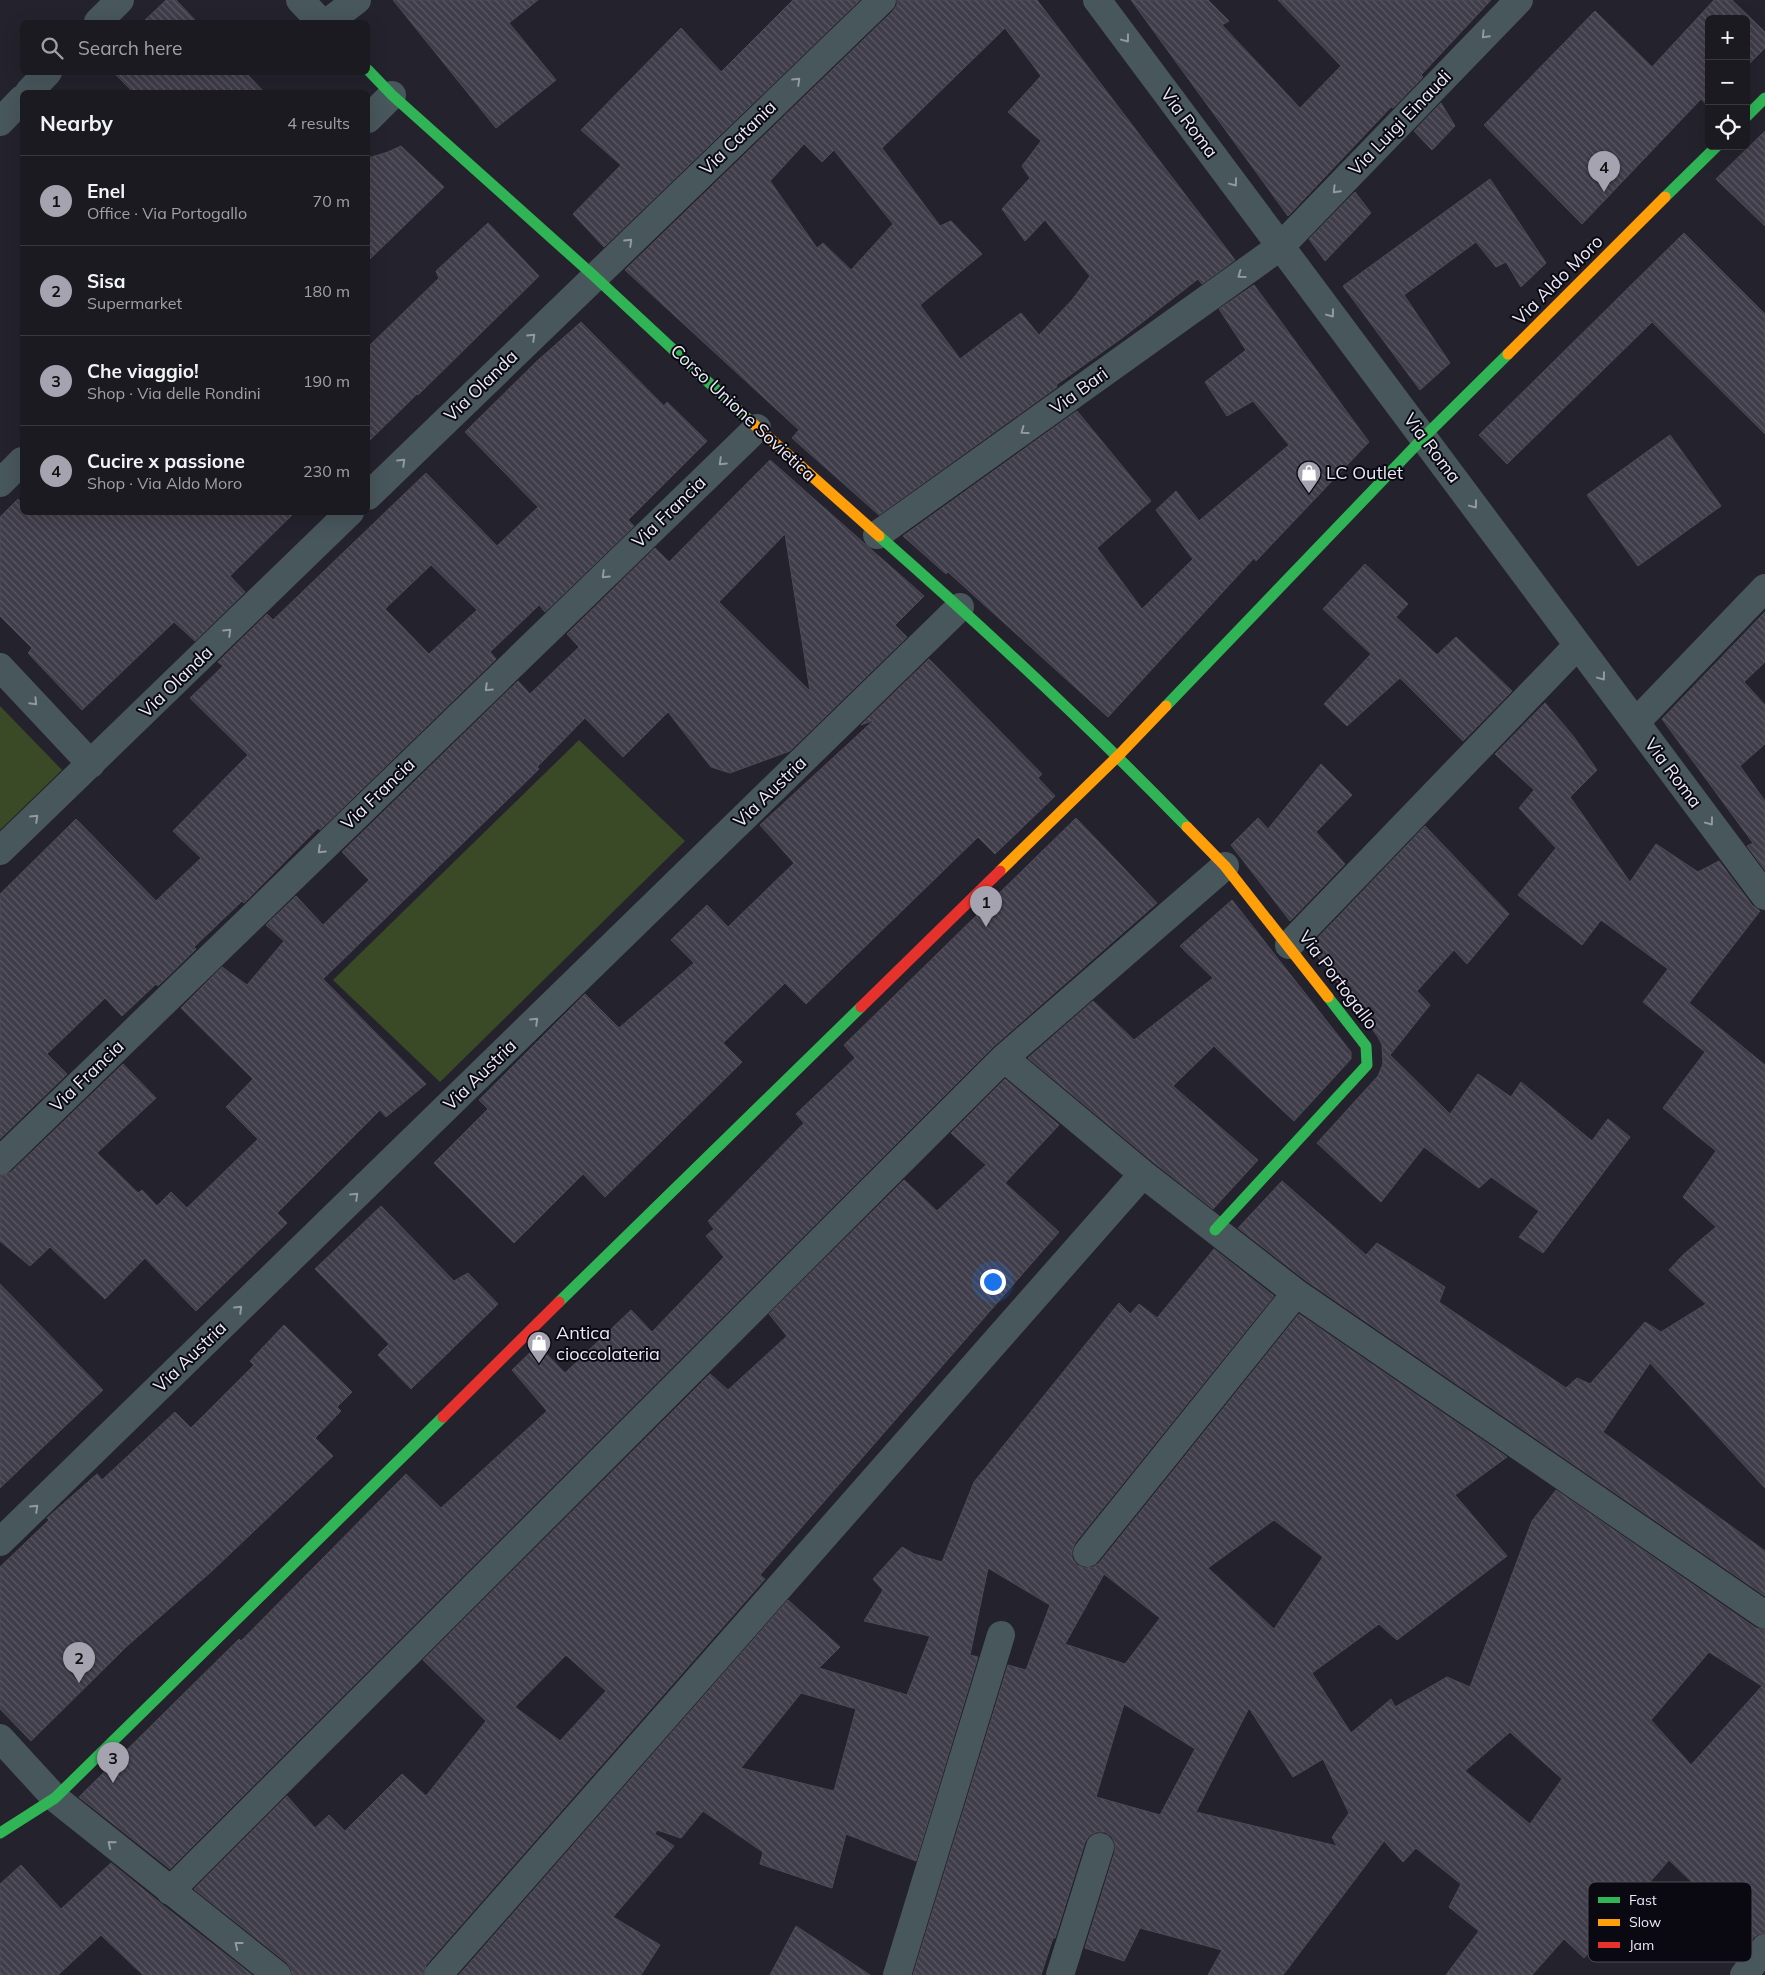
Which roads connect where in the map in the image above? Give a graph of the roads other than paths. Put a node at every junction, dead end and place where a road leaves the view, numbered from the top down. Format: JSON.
{"nodes":[{"id":1,"x":120,"y":0,"type":"edge"},
{"id":2,"x":300,"y":0,"type":"edge"},
{"id":3,"x":357,"y":0,"type":"edge"},
{"id":4,"x":882,"y":0,"type":"edge"},
{"id":5,"x":1097,"y":0,"type":"edge"},
{"id":6,"x":1519,"y":0,"type":"edge"},
{"id":7,"x":100,"y":20,"type":"edge"},
{"id":8,"x":319,"y":20,"type":"edge"},
{"id":9,"x":331,"y":20,"type":"edge"},
{"id":10,"x":370,"y":72,"type":"edge"},
{"id":11,"x":45,"y":75,"type":"edge"},
{"id":12,"x":31,"y":90,"type":"edge"},
{"id":13,"x":392,"y":95,"type":"junction"},
{"id":14,"x":1765,"y":98,"type":"edge"},
{"id":15,"x":20,"y":101,"type":"edge"},
{"id":16,"x":1750,"y":113,"type":"edge"},
{"id":17,"x":370,"y":117,"type":"edge"},
{"id":18,"x":0,"y":122,"type":"edge"},
{"id":19,"x":1713,"y":150,"type":"edge"},
{"id":20,"x":1281,"y":246,"type":"junction"},
{"id":21,"x":594,"y":276,"type":"junction"},
{"id":22,"x":756,"y":428,"type":"junction"},
{"id":23,"x":1424,"y":437,"type":"junction"},
{"id":24,"x":20,"y":463,"type":"edge"},
{"id":25,"x":0,"y":483,"type":"edge"},
{"id":26,"x":370,"y":494,"type":"edge"},
{"id":27,"x":347,"y":515,"type":"edge"},
{"id":28,"x":877,"y":535,"type":"junction"},
{"id":29,"x":1765,"y":588,"type":"edge"},
{"id":30,"x":960,"y":607,"type":"junction"},
{"id":31,"x":1578,"y":645,"type":"junction"},
{"id":32,"x":0,"y":667,"type":"edge"},
{"id":33,"x":1636,"y":722,"type":"junction"},
{"id":34,"x":1118,"y":756,"type":"junction"},
{"id":35,"x":91,"y":764,"type":"junction"},
{"id":36,"x":0,"y":852,"type":"edge"},
{"id":37,"x":1225,"y":866,"type":"junction"},
{"id":38,"x":1764,"y":891,"type":"edge"},
{"id":39,"x":1289,"y":945,"type":"junction"},
{"id":40,"x":1004,"y":1058,"type":"junction"},
{"id":41,"x":0,"y":1161,"type":"edge"},
{"id":42,"x":1143,"y":1174,"type":"junction"},
{"id":43,"x":1215,"y":1230,"type":"junction"},
{"id":44,"x":1296,"y":1293,"type":"junction"},
{"id":45,"x":0,"y":1542,"type":"edge"},
{"id":46,"x":1087,"y":1553,"type":"dead end"},
{"id":47,"x":1765,"y":1615,"type":"edge"},
{"id":48,"x":1002,"y":1635,"type":"dead end"},
{"id":49,"x":0,"y":1738,"type":"edge"},
{"id":50,"x":55,"y":1798,"type":"junction"},
{"id":51,"x":0,"y":1833,"type":"edge"},
{"id":52,"x":1100,"y":1847,"type":"dead end"},
{"id":53,"x":170,"y":1891,"type":"junction"},
{"id":54,"x":1765,"y":1948,"type":"edge"},
{"id":55,"x":277,"y":1975,"type":"edge"},
{"id":56,"x":438,"y":1975,"type":"edge"},
{"id":57,"x":897,"y":1975,"type":"edge"},
{"id":58,"x":1060,"y":1975,"type":"edge"},
{"id":59,"x":1744,"y":1975,"type":"edge"}],
"edges":[{"from":1,"to":7,"type":"street"},
{"from":2,"to":8,"type":"street"},
{"from":3,"to":9,"type":"street"},
{"from":21,"to":4,"type":"street","name":"Via Catania","one_way":true},
{"from":5,"to":20,"type":"street","name":"Via Roma","one_way":true},
{"from":6,"to":20,"type":"street","name":"Via Luigi Einaudi","one_way":true},
{"from":10,"to":13,"type":"street","name":"Corso Unione Sovietica"},
{"from":11,"to":12,"type":"street"},
{"from":13,"to":17,"type":"street"},
{"from":13,"to":21,"type":"street","name":"Corso Unione Sovietica"},
{"from":14,"to":16,"type":"street"},
{"from":15,"to":18,"type":"street"},
{"from":19,"to":23,"type":"street","name":"Via Aldo Moro"},
{"from":20,"to":23,"type":"street","name":"Via Roma","one_way":true},
{"from":20,"to":28,"type":"street","name":"Via Bari","one_way":true},
{"from":21,"to":22,"type":"street","name":"Corso Unione Sovietica"},
{"from":26,"to":21,"type":"street","name":"Via Olanda","one_way":true},
{"from":22,"to":28,"type":"street","name":"Corso Unione Sovietica"},
{"from":22,"to":41,"type":"street","name":"Via Francia","one_way":true},
{"from":23,"to":31,"type":"street","name":"Via Roma","one_way":true},
{"from":23,"to":34,"type":"street","name":"Via Aldo Moro"},
{"from":24,"to":25,"type":"street"},
{"from":35,"to":27,"type":"street","name":"Via Olanda","one_way":true},
{"from":28,"to":30,"type":"street","name":"Corso Unione Sovietica"},
{"from":29,"to":33,"type":"street"},
{"from":30,"to":34,"type":"street","name":"Corso Unione Sovietica"},
{"from":45,"to":30,"type":"street","name":"Via Austria","one_way":true},
{"from":31,"to":33,"type":"street","name":"Via Roma","one_way":true},
{"from":31,"to":39,"type":"street"},
{"from":32,"to":35,"type":"street","one_way":true},
{"from":33,"to":38,"type":"street","name":"Via Roma","one_way":true},
{"from":34,"to":37,"type":"street","name":"Via Portogallo"},
{"from":34,"to":50,"type":"street","name":"Via Aldo Moro"},
{"from":36,"to":35,"type":"street","name":"Via Olanda","one_way":true},
{"from":37,"to":39,"type":"street","name":"Via Portogallo"},
{"from":37,"to":40,"type":"street"},
{"from":39,"to":43,"type":"street","name":"Via Portogallo"},
{"from":40,"to":42,"type":"street"},
{"from":40,"to":53,"type":"street"},
{"from":42,"to":43,"type":"street"},
{"from":42,"to":56,"type":"street"},
{"from":43,"to":44,"type":"street"},
{"from":44,"to":46,"type":"street"},
{"from":44,"to":47,"type":"street"},
{"from":48,"to":57,"type":"street"},
{"from":49,"to":50,"type":"street"},
{"from":50,"to":51,"type":"street","name":"Via Aldo Moro"},
{"from":53,"to":50,"type":"street","one_way":true},
{"from":52,"to":58,"type":"street"},
{"from":55,"to":53,"type":"street","one_way":true},
{"from":54,"to":59,"type":"street"}]}
